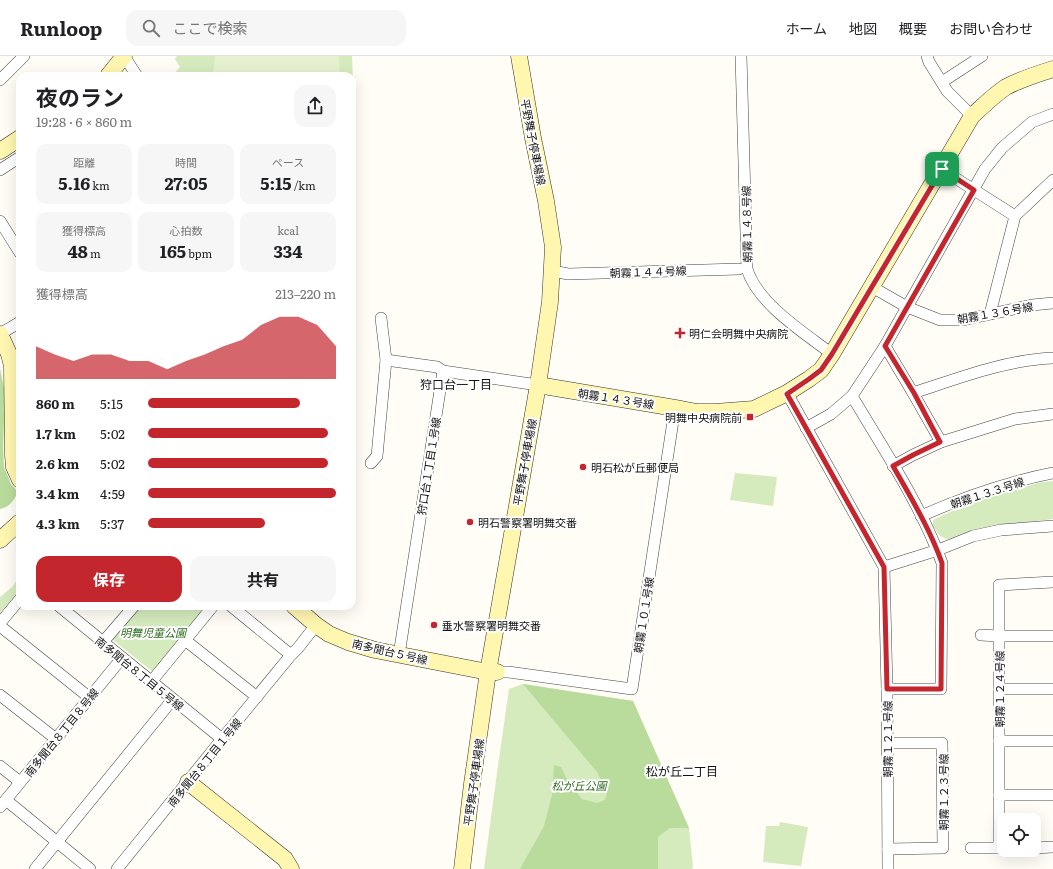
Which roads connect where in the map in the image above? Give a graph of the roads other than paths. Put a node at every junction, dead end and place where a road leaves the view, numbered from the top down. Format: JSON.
{"nodes":[{"id":1,"x":24,"y":56,"type":"edge"},
{"id":2,"x":124,"y":56,"type":"edge"},
{"id":3,"x":519,"y":56,"type":"edge"},
{"id":4,"x":528,"y":56,"type":"edge"},
{"id":5,"x":741,"y":56,"type":"edge"},
{"id":6,"x":927,"y":56,"type":"edge"},
{"id":7,"x":982,"y":56,"type":"edge"},
{"id":8,"x":1053,"y":69,"type":"edge"},
{"id":9,"x":111,"y":72,"type":"edge"},
{"id":10,"x":134,"y":72,"type":"edge"},
{"id":11,"x":0,"y":80,"type":"edge"},
{"id":12,"x":942,"y":82,"type":"junction"},
{"id":13,"x":1053,"y":114,"type":"edge"},
{"id":14,"x":972,"y":116,"type":"junction"},
{"id":15,"x":16,"y":160,"type":"edge"},
{"id":16,"x":942,"y":169,"type":"junction"},
{"id":17,"x":0,"y":170,"type":"edge"},
{"id":18,"x":1053,"y":180,"type":"edge"},
{"id":19,"x":974,"y":190,"type":"junction"},
{"id":20,"x":1015,"y":216,"type":"junction"},
{"id":21,"x":0,"y":221,"type":"edge"},
{"id":22,"x":16,"y":247,"type":"edge"},
{"id":23,"x":739,"y":269,"type":"dead end"},
{"id":24,"x":558,"y":272,"type":"junction"},
{"id":25,"x":872,"y":287,"type":"junction"},
{"id":26,"x":1053,"y":303,"type":"edge"},
{"id":27,"x":907,"y":307,"type":"junction"},
{"id":28,"x":990,"y":314,"type":"junction"},
{"id":29,"x":381,"y":318,"type":"dead end"},
{"id":30,"x":16,"y":324,"type":"edge"},
{"id":31,"x":0,"y":334,"type":"edge"},
{"id":32,"x":885,"y":346,"type":"junction"},
{"id":33,"x":832,"y":354,"type":"junction"},
{"id":34,"x":1053,"y":358,"type":"edge"},
{"id":35,"x":386,"y":360,"type":"junction"},
{"id":36,"x":443,"y":371,"type":"junction"},
{"id":37,"x":542,"y":386,"type":"junction"},
{"id":38,"x":914,"y":393,"type":"junction"},
{"id":39,"x":787,"y":394,"type":"junction"},
{"id":40,"x":852,"y":396,"type":"junction"},
{"id":41,"x":675,"y":408,"type":"junction"},
{"id":42,"x":1053,"y":414,"type":"edge"},
{"id":43,"x":806,"y":428,"type":"junction"},
{"id":44,"x":940,"y":442,"type":"junction"},
{"id":45,"x":371,"y":464,"type":"dead end"},
{"id":46,"x":893,"y":466,"type":"junction"},
{"id":47,"x":16,"y":472,"type":"edge"},
{"id":48,"x":1053,"y":473,"type":"edge"},
{"id":49,"x":922,"y":516,"type":"junction"},
{"id":50,"x":16,"y":526,"type":"edge"},
{"id":51,"x":1053,"y":526,"type":"edge"},
{"id":52,"x":0,"y":540,"type":"edge"},
{"id":53,"x":938,"y":550,"type":"junction"},
{"id":54,"x":884,"y":567,"type":"junction"},
{"id":55,"x":1053,"y":582,"type":"edge"},
{"id":56,"x":16,"y":604,"type":"edge"},
{"id":57,"x":64,"y":610,"type":"edge"},
{"id":58,"x":131,"y":610,"type":"edge"},
{"id":59,"x":210,"y":610,"type":"edge"},
{"id":60,"x":236,"y":610,"type":"edge"},
{"id":61,"x":299,"y":610,"type":"edge"},
{"id":62,"x":0,"y":623,"type":"edge"},
{"id":63,"x":316,"y":625,"type":"junction"},
{"id":64,"x":0,"y":626,"type":"edge"},
{"id":65,"x":981,"y":635,"type":"dead end"},
{"id":66,"x":998,"y":636,"type":"junction"},
{"id":67,"x":1053,"y":636,"type":"edge"},
{"id":68,"x":185,"y":640,"type":"junction"},
{"id":69,"x":103,"y":642,"type":"junction"},
{"id":70,"x":291,"y":655,"type":"junction"},
{"id":71,"x":400,"y":655,"type":"junction"},
{"id":72,"x":122,"y":658,"type":"junction"},
{"id":73,"x":493,"y":672,"type":"junction"},
{"id":74,"x":151,"y":682,"type":"junction"},
{"id":75,"x":1053,"y":688,"type":"edge"},
{"id":76,"x":887,"y":689,"type":"junction"},
{"id":77,"x":999,"y":689,"type":"junction"},
{"id":78,"x":0,"y":695,"type":"edge"},
{"id":79,"x":257,"y":697,"type":"junction"},
{"id":80,"x":90,"y":698,"type":"junction"},
{"id":81,"x":173,"y":700,"type":"junction"},
{"id":82,"x":56,"y":739,"type":"junction"},
{"id":83,"x":222,"y":739,"type":"junction"},
{"id":84,"x":998,"y":741,"type":"junction"},
{"id":85,"x":1053,"y":741,"type":"edge"},
{"id":86,"x":888,"y":743,"type":"junction"},
{"id":87,"x":0,"y":766,"type":"edge"},
{"id":88,"x":20,"y":782,"type":"junction"},
{"id":89,"x":188,"y":782,"type":"junction"},
{"id":90,"x":999,"y":795,"type":"junction"},
{"id":91,"x":1053,"y":795,"type":"edge"},
{"id":92,"x":3,"y":804,"type":"edge"},
{"id":93,"x":1000,"y":813,"type":"edge"},
{"id":94,"x":57,"y":842,"type":"junction"},
{"id":95,"x":1053,"y":847,"type":"edge"},
{"id":96,"x":971,"y":848,"type":"dead end"},
{"id":97,"x":997,"y":848,"type":"edge"},
{"id":98,"x":1041,"y":848,"type":"edge"},
{"id":99,"x":888,"y":849,"type":"junction"},
{"id":100,"x":35,"y":869,"type":"edge"},
{"id":101,"x":90,"y":869,"type":"edge"},
{"id":102,"x":117,"y":869,"type":"edge"},
{"id":103,"x":291,"y":869,"type":"edge"},
{"id":104,"x":462,"y":869,"type":"edge"},
{"id":105,"x":468,"y":869,"type":"edge"},
{"id":106,"x":888,"y":869,"type":"edge"}],
"edges":[{"from":1,"to":11,"type":"street"},
{"from":2,"to":9,"type":"main road"},
{"from":2,"to":10,"type":"street"},
{"from":3,"to":37,"type":"main road","name":"平野舞子停車場線"},
{"from":4,"to":24,"type":"main road","name":"平野舞子停車場線"},
{"from":5,"to":33,"type":"street","name":"朝霧１４８号線"},
{"from":6,"to":12,"type":"street"},
{"from":7,"to":12,"type":"street"},
{"from":8,"to":14,"type":"main road","name":"朝霧１４３号線"},
{"from":12,"to":14,"type":"street"},
{"from":13,"to":19,"type":"street"},
{"from":14,"to":16,"type":"main road","name":"朝霧１４３号線"},
{"from":15,"to":17,"type":"street"},
{"from":16,"to":19,"type":"street"},
{"from":16,"to":25,"type":"main road","name":"朝霧１４３号線"},
{"from":18,"to":20,"type":"street"},
{"from":19,"to":20,"type":"street"},
{"from":19,"to":27,"type":"street"},
{"from":20,"to":28,"type":"street"},
{"from":21,"to":22,"type":"street"},
{"from":23,"to":24,"type":"street","name":"朝霧１４４号線"},
{"from":24,"to":37,"type":"main road","name":"平野舞子停車場線"},
{"from":25,"to":27,"type":"street","name":"朝霧１３６号線"},
{"from":25,"to":33,"type":"main road","name":"朝霧１４３号線"},
{"from":26,"to":28,"type":"street","name":"朝霧１３６号線"},
{"from":27,"to":28,"type":"street","name":"朝霧１３６号線"},
{"from":27,"to":32,"type":"street"},
{"from":29,"to":35,"type":"street"},
{"from":30,"to":31,"type":"street"},
{"from":31,"to":47,"type":"main road"},
{"from":32,"to":38,"type":"street"},
{"from":32,"to":40,"type":"street"},
{"from":33,"to":39,"type":"main road","name":"朝霧１４３号線"},
{"from":34,"to":38,"type":"street"},
{"from":35,"to":36,"type":"street"},
{"from":35,"to":45,"type":"street"},
{"from":36,"to":37,"type":"street"},
{"from":36,"to":71,"type":"street","name":"狩口台１丁目１号線"},
{"from":37,"to":41,"type":"main road","name":"朝霧１４３号線"},
{"from":37,"to":73,"type":"main road","name":"平野舞子停車場線"},
{"from":38,"to":44,"type":"street"},
{"from":39,"to":41,"type":"main road","name":"朝霧１４３号線"},
{"from":39,"to":43,"type":"street","name":"朝霧１２１号線"},
{"from":40,"to":43,"type":"street"},
{"from":40,"to":46,"type":"street"},
{"from":41,"to":73,"type":"street","name":"朝霧１０１号線"},
{"from":42,"to":44,"type":"street"},
{"from":43,"to":54,"type":"street","name":"朝霧１２１号線"},
{"from":44,"to":46,"type":"street"},
{"from":46,"to":49,"type":"street"},
{"from":48,"to":49,"type":"street","name":"朝霧１３３号線"},
{"from":49,"to":53,"type":"street"},
{"from":50,"to":52,"type":"main road"},
{"from":51,"to":53,"type":"street"},
{"from":53,"to":54,"type":"street"},
{"from":53,"to":76,"type":"street"},
{"from":54,"to":76,"type":"street","name":"朝霧１２１号線"},
{"from":55,"to":66,"type":"street","name":"朝霧１２４号線"},
{"from":56,"to":62,"type":"street"},
{"from":57,"to":69,"type":"street","name":"南多聞台８丁目５号線"},
{"from":58,"to":69,"type":"street"},
{"from":59,"to":68,"type":"street"},
{"from":60,"to":70,"type":"street"},
{"from":61,"to":63,"type":"main road","name":"南多聞台５号線"},
{"from":63,"to":70,"type":"street","name":"南多聞台８丁目１号線"},
{"from":63,"to":71,"type":"main road","name":"南多聞台５号線"},
{"from":64,"to":80,"type":"street"},
{"from":65,"to":66,"type":"street"},
{"from":66,"to":67,"type":"street"},
{"from":66,"to":77,"type":"street","name":"朝霧１２４号線"},
{"from":68,"to":74,"type":"street"},
{"from":68,"to":79,"type":"street"},
{"from":69,"to":72,"type":"street","name":"南多聞台８丁目５号線"},
{"from":70,"to":79,"type":"street","name":"南多聞台８丁目１号線"},
{"from":71,"to":73,"type":"main road","name":"南多聞台５号線"},
{"from":72,"to":74,"type":"street","name":"南多聞台８丁目５号線"},
{"from":72,"to":80,"type":"street","name":"南多聞台８丁目８号線"},
{"from":73,"to":104,"type":"main road","name":"平野舞子停車場線"},
{"from":73,"to":105,"type":"main road","name":"平野舞子停車場線"},
{"from":74,"to":81,"type":"street","name":"南多聞台８丁目５号線"},
{"from":75,"to":77,"type":"street"},
{"from":76,"to":86,"type":"street","name":"朝霧１２１号線"},
{"from":77,"to":84,"type":"street","name":"朝霧１２４号線"},
{"from":78,"to":82,"type":"street"},
{"from":79,"to":83,"type":"street","name":"南多聞台８丁目１号線"},
{"from":80,"to":82,"type":"street","name":"南多聞台８丁目８号線"},
{"from":81,"to":83,"type":"street","name":"南多聞台８丁目５号線"},
{"from":81,"to":94,"type":"street"},
{"from":82,"to":88,"type":"street","name":"南多聞台８丁目８号線"},
{"from":83,"to":89,"type":"street","name":"南多聞台８丁目１号線"},
{"from":84,"to":85,"type":"street"},
{"from":84,"to":90,"type":"street","name":"朝霧１２４号線"},
{"from":86,"to":99,"type":"street","name":"朝霧１２１号線"},
{"from":86,"to":99,"type":"street","name":"朝霧１２３号線"},
{"from":87,"to":88,"type":"street"},
{"from":88,"to":92,"type":"street","name":"南多聞台８丁目８号線"},
{"from":89,"to":102,"type":"street","name":"南多聞台８丁目１号線"},
{"from":89,"to":103,"type":"main road"},
{"from":90,"to":91,"type":"street"},
{"from":90,"to":93,"type":"street","name":"朝霧１２４号線"},
{"from":92,"to":94,"type":"street"},
{"from":94,"to":100,"type":"street"},
{"from":94,"to":101,"type":"street"},
{"from":95,"to":98,"type":"street"},
{"from":96,"to":97,"type":"street"},
{"from":99,"to":106,"type":"street","name":"朝霧１２１号線"}]}
